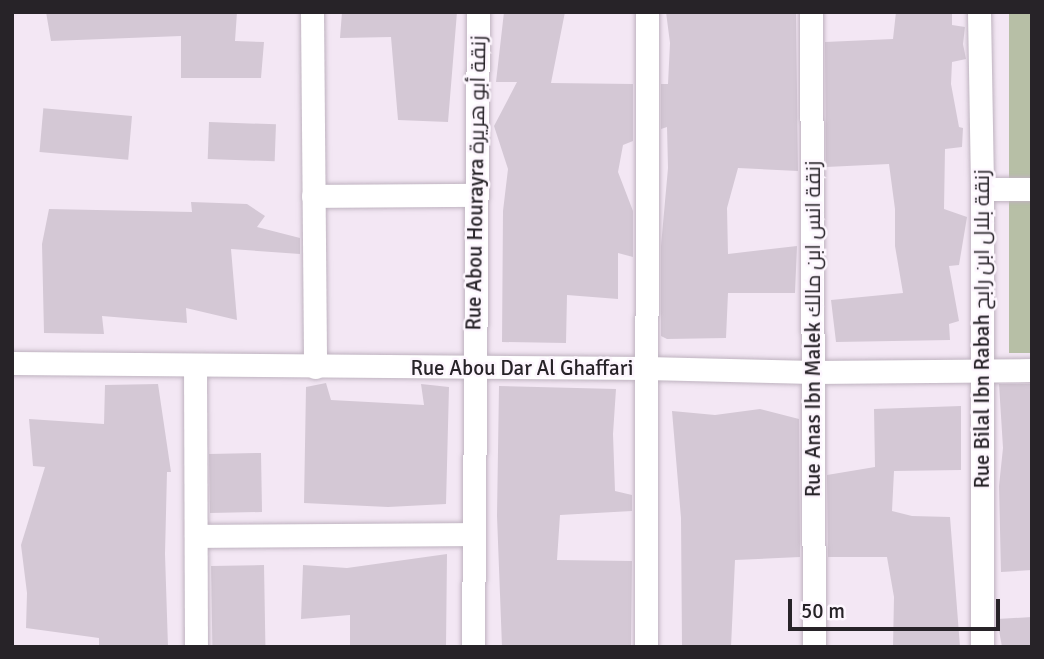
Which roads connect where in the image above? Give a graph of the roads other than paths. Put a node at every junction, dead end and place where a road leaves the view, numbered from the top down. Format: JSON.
{"nodes":[{"id":1,"x":312,"y":12,"type":"edge"},
{"id":2,"x":478,"y":12,"type":"edge"},
{"id":3,"x":647,"y":12,"type":"edge"},
{"id":4,"x":811,"y":12,"type":"edge"},
{"id":5,"x":979,"y":12,"type":"edge"},
{"id":6,"x":1032,"y":188,"type":"edge"},
{"id":7,"x":982,"y":189,"type":"junction"},
{"id":8,"x":476,"y":194,"type":"junction"},
{"id":9,"x":313,"y":196,"type":"junction"},
{"id":10,"x":12,"y":363,"type":"edge"},
{"id":11,"x":195,"y":366,"type":"junction"},
{"id":12,"x":315,"y":367,"type":"junction"},
{"id":13,"x":646,"y":368,"type":"junction"},
{"id":14,"x":474,"y":369,"type":"junction"},
{"id":15,"x":982,"y":370,"type":"junction"},
{"id":16,"x":1032,"y":370,"type":"edge"},
{"id":17,"x":813,"y":372,"type":"junction"},
{"id":18,"x":472,"y":534,"type":"junction"},
{"id":19,"x":195,"y":536,"type":"junction"},
{"id":20,"x":196,"y":647,"type":"edge"},
{"id":21,"x":473,"y":647,"type":"edge"},
{"id":22,"x":646,"y":647,"type":"edge"},
{"id":23,"x":814,"y":647,"type":"edge"},
{"id":24,"x":982,"y":647,"type":"edge"}],
"edges":[{"from":1,"to":9,"type":"street"},
{"from":2,"to":8,"type":"street","name":"Rue Abou Hourayra زنقة أبو هريرة"},
{"from":3,"to":13,"type":"street"},
{"from":4,"to":17,"type":"street","name":"Rue Anas Ibn Malek زنقة انس ابن مالك"},
{"from":5,"to":7,"type":"street","name":"Rue Bilal Ibn Rabah زنقة بلال ابن رابح"},
{"from":6,"to":7,"type":"street"},
{"from":7,"to":15,"type":"street","name":"Rue Bilal Ibn Rabah زنقة بلال ابن رابح"},
{"from":8,"to":9,"type":"street"},
{"from":8,"to":14,"type":"street","name":"Rue Abou Hourayra زنقة أبو هريرة"},
{"from":9,"to":12,"type":"street"},
{"from":10,"to":11,"type":"street","name":"Rue Abou Dar Al Ghaffari"},
{"from":11,"to":12,"type":"street","name":"Rue Abou Dar Al Ghaffari"},
{"from":11,"to":19,"type":"street"},
{"from":12,"to":14,"type":"street","name":"Rue Abou Dar Al Ghaffari"},
{"from":13,"to":14,"type":"street","name":"Rue Abou Dar Al Ghaffari"},
{"from":13,"to":17,"type":"street","name":"Rue Abou Dar Al Ghaffari"},
{"from":13,"to":22,"type":"street"},
{"from":14,"to":18,"type":"street","name":"Rue Abou Hourayra زنقة أبو هريرة"},
{"from":15,"to":16,"type":"street","name":"Rue Abou Dar Al Ghaffari"},
{"from":15,"to":17,"type":"street","name":"Rue Abou Dar Al Ghaffari"},
{"from":15,"to":24,"type":"street","name":"Rue Bilal Ibn Rabah زنقة بلال ابن رابح"},
{"from":17,"to":23,"type":"street","name":"Rue Anas Ibn Malek زنقة انس ابن مالك"},
{"from":18,"to":19,"type":"street"},
{"from":18,"to":21,"type":"street","name":"Rue Abou Hourayra زنقة أبو هريرة"},
{"from":19,"to":20,"type":"street"}]}
